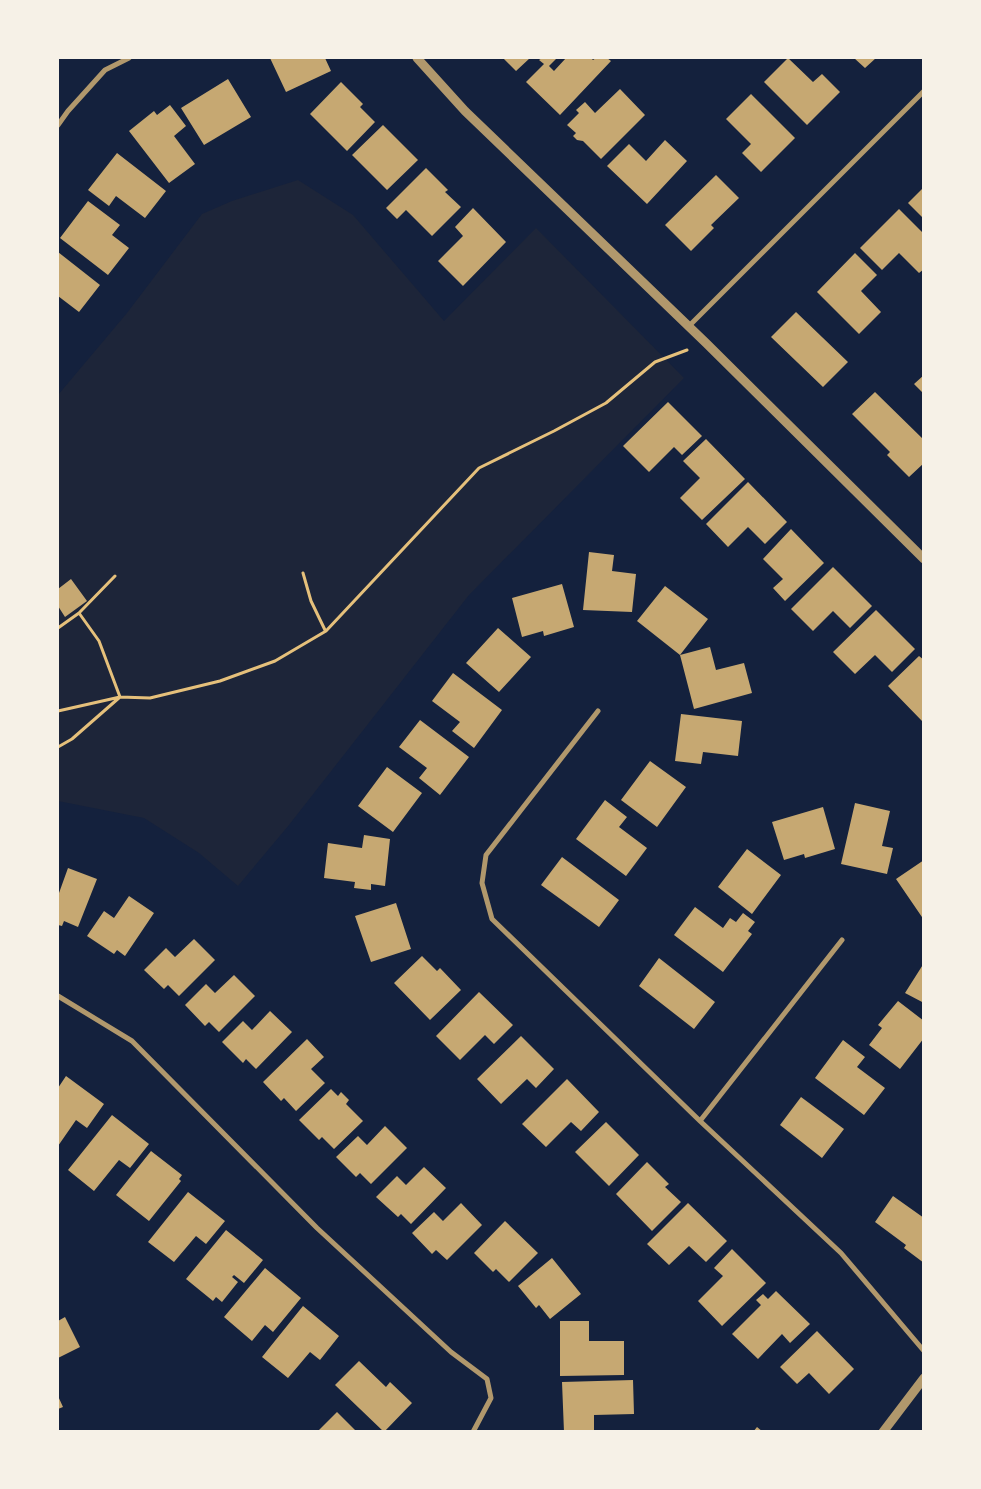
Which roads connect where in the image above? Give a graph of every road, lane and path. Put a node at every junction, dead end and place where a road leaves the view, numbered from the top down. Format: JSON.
{"nodes":[{"id":1,"x":129,"y":58,"type":"edge"},
{"id":2,"x":417,"y":58,"type":"edge"},
{"id":3,"x":924,"y":91,"type":"edge"},
{"id":4,"x":58,"y":124,"type":"edge"},
{"id":5,"x":688,"y":327,"type":"junction"},
{"id":6,"x":706,"y":343,"type":"junction"},
{"id":7,"x":922,"y":554,"type":"edge"},
{"id":8,"x":303,"y":573,"type":"dead end"},
{"id":9,"x":116,"y":576,"type":"dead end"},
{"id":10,"x":79,"y":614,"type":"junction"},
{"id":11,"x":58,"y":628,"type":"edge"},
{"id":12,"x":326,"y":630,"type":"junction"},
{"id":13,"x":120,"y":697,"type":"junction"},
{"id":14,"x":58,"y":711,"type":"edge"},
{"id":15,"x":598,"y":711,"type":"dead end"},
{"id":16,"x":58,"y":746,"type":"edge"},
{"id":17,"x":842,"y":940,"type":"dead end"},
{"id":18,"x":58,"y":996,"type":"edge"},
{"id":19,"x":700,"y":1121,"type":"junction"},
{"id":20,"x":924,"y":1351,"type":"edge"},
{"id":21,"x":924,"y":1378,"type":"edge"},
{"id":22,"x":473,"y":1432,"type":"edge"},
{"id":23,"x":883,"y":1432,"type":"edge"}],
"edges":[{"from":1,"to":4,"type":"street"},
{"from":2,"to":5,"type":"street"},
{"from":3,"to":5,"type":"street"},
{"from":5,"to":6,"type":"street"},
{"from":6,"to":7,"type":"street"},
{"from":6,"to":12,"type":"path"},
{"from":8,"to":12,"type":"path"},
{"from":9,"to":10,"type":"path"},
{"from":10,"to":11,"type":"path"},
{"from":10,"to":13,"type":"path"},
{"from":12,"to":13,"type":"path"},
{"from":13,"to":14,"type":"path"},
{"from":13,"to":16,"type":"path"},
{"from":15,"to":19,"type":"street"},
{"from":17,"to":19,"type":"street"},
{"from":18,"to":22,"type":"street"},
{"from":19,"to":20,"type":"street"},
{"from":21,"to":23,"type":"street"}]}
